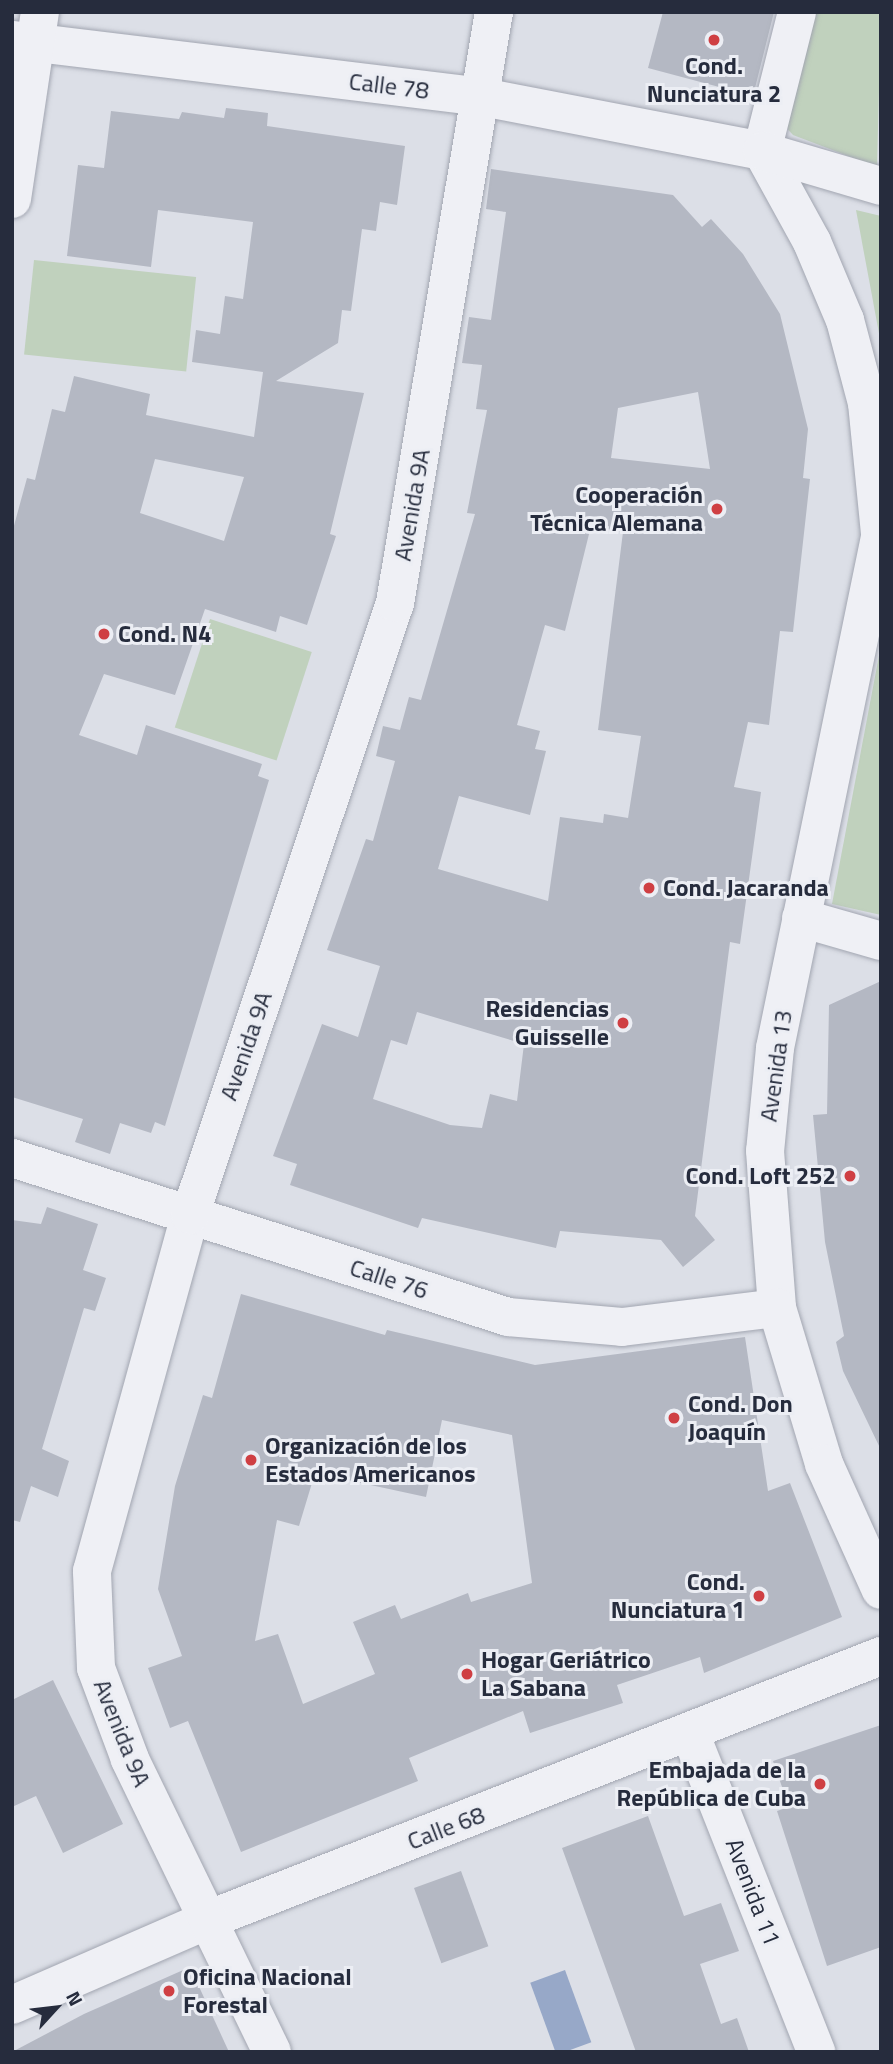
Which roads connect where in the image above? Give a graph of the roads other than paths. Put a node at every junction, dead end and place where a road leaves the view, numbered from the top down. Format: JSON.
{"nodes":[{"id":1,"x":494,"y":12,"type":"edge"},
{"id":2,"x":797,"y":12,"type":"edge"},
{"id":3,"x":29,"y":32,"type":"edge"},
{"id":4,"x":482,"y":97,"type":"junction"},
{"id":5,"x":762,"y":151,"type":"junction"},
{"id":6,"x":881,"y":186,"type":"edge"},
{"id":7,"x":12,"y":199,"type":"edge"},
{"id":8,"x":881,"y":533,"type":"edge"},
{"id":9,"x":801,"y":918,"type":"junction"},
{"id":10,"x":881,"y":941,"type":"edge"},
{"id":11,"x":12,"y":1158,"type":"edge"},
{"id":12,"x":190,"y":1215,"type":"junction"},
{"id":13,"x":777,"y":1308,"type":"junction"},
{"id":14,"x":881,"y":1590,"type":"edge"},
{"id":15,"x":881,"y":1657,"type":"edge"},
{"id":16,"x":690,"y":1733,"type":"junction"},
{"id":17,"x":210,"y":1919,"type":"junction"},
{"id":18,"x":12,"y":2005,"type":"edge"},
{"id":19,"x":272,"y":2052,"type":"edge"},
{"id":20,"x":816,"y":2052,"type":"edge"}],
"edges":[{"from":1,"to":4,"type":"street","name":"Avenida 9A"},
{"from":2,"to":5,"type":"street"},
{"from":3,"to":4,"type":"street","name":"Calle 78"},
{"from":3,"to":7,"type":"street"},
{"from":4,"to":5,"type":"street","name":"Calle 78"},
{"from":4,"to":12,"type":"street","name":"Avenida 9A"},
{"from":5,"to":6,"type":"street","name":"Calle 78"},
{"from":5,"to":8,"type":"street"},
{"from":8,"to":9,"type":"street","name":"Avenida 13"},
{"from":9,"to":10,"type":"street"},
{"from":9,"to":13,"type":"street","name":"Avenida 13"},
{"from":11,"to":12,"type":"street","name":"Calle 76"},
{"from":12,"to":13,"type":"street","name":"Calle 76"},
{"from":12,"to":17,"type":"street","name":"Avenida 9A"},
{"from":13,"to":14,"type":"street","name":"Avenida 13"},
{"from":15,"to":16,"type":"street","name":"Calle 68"},
{"from":16,"to":17,"type":"street","name":"Calle 68"},
{"from":16,"to":20,"type":"street","name":"Avenida 11"},
{"from":17,"to":18,"type":"street","name":"Calle 68"},
{"from":17,"to":19,"type":"street","name":"Avenida 9A"}]}
